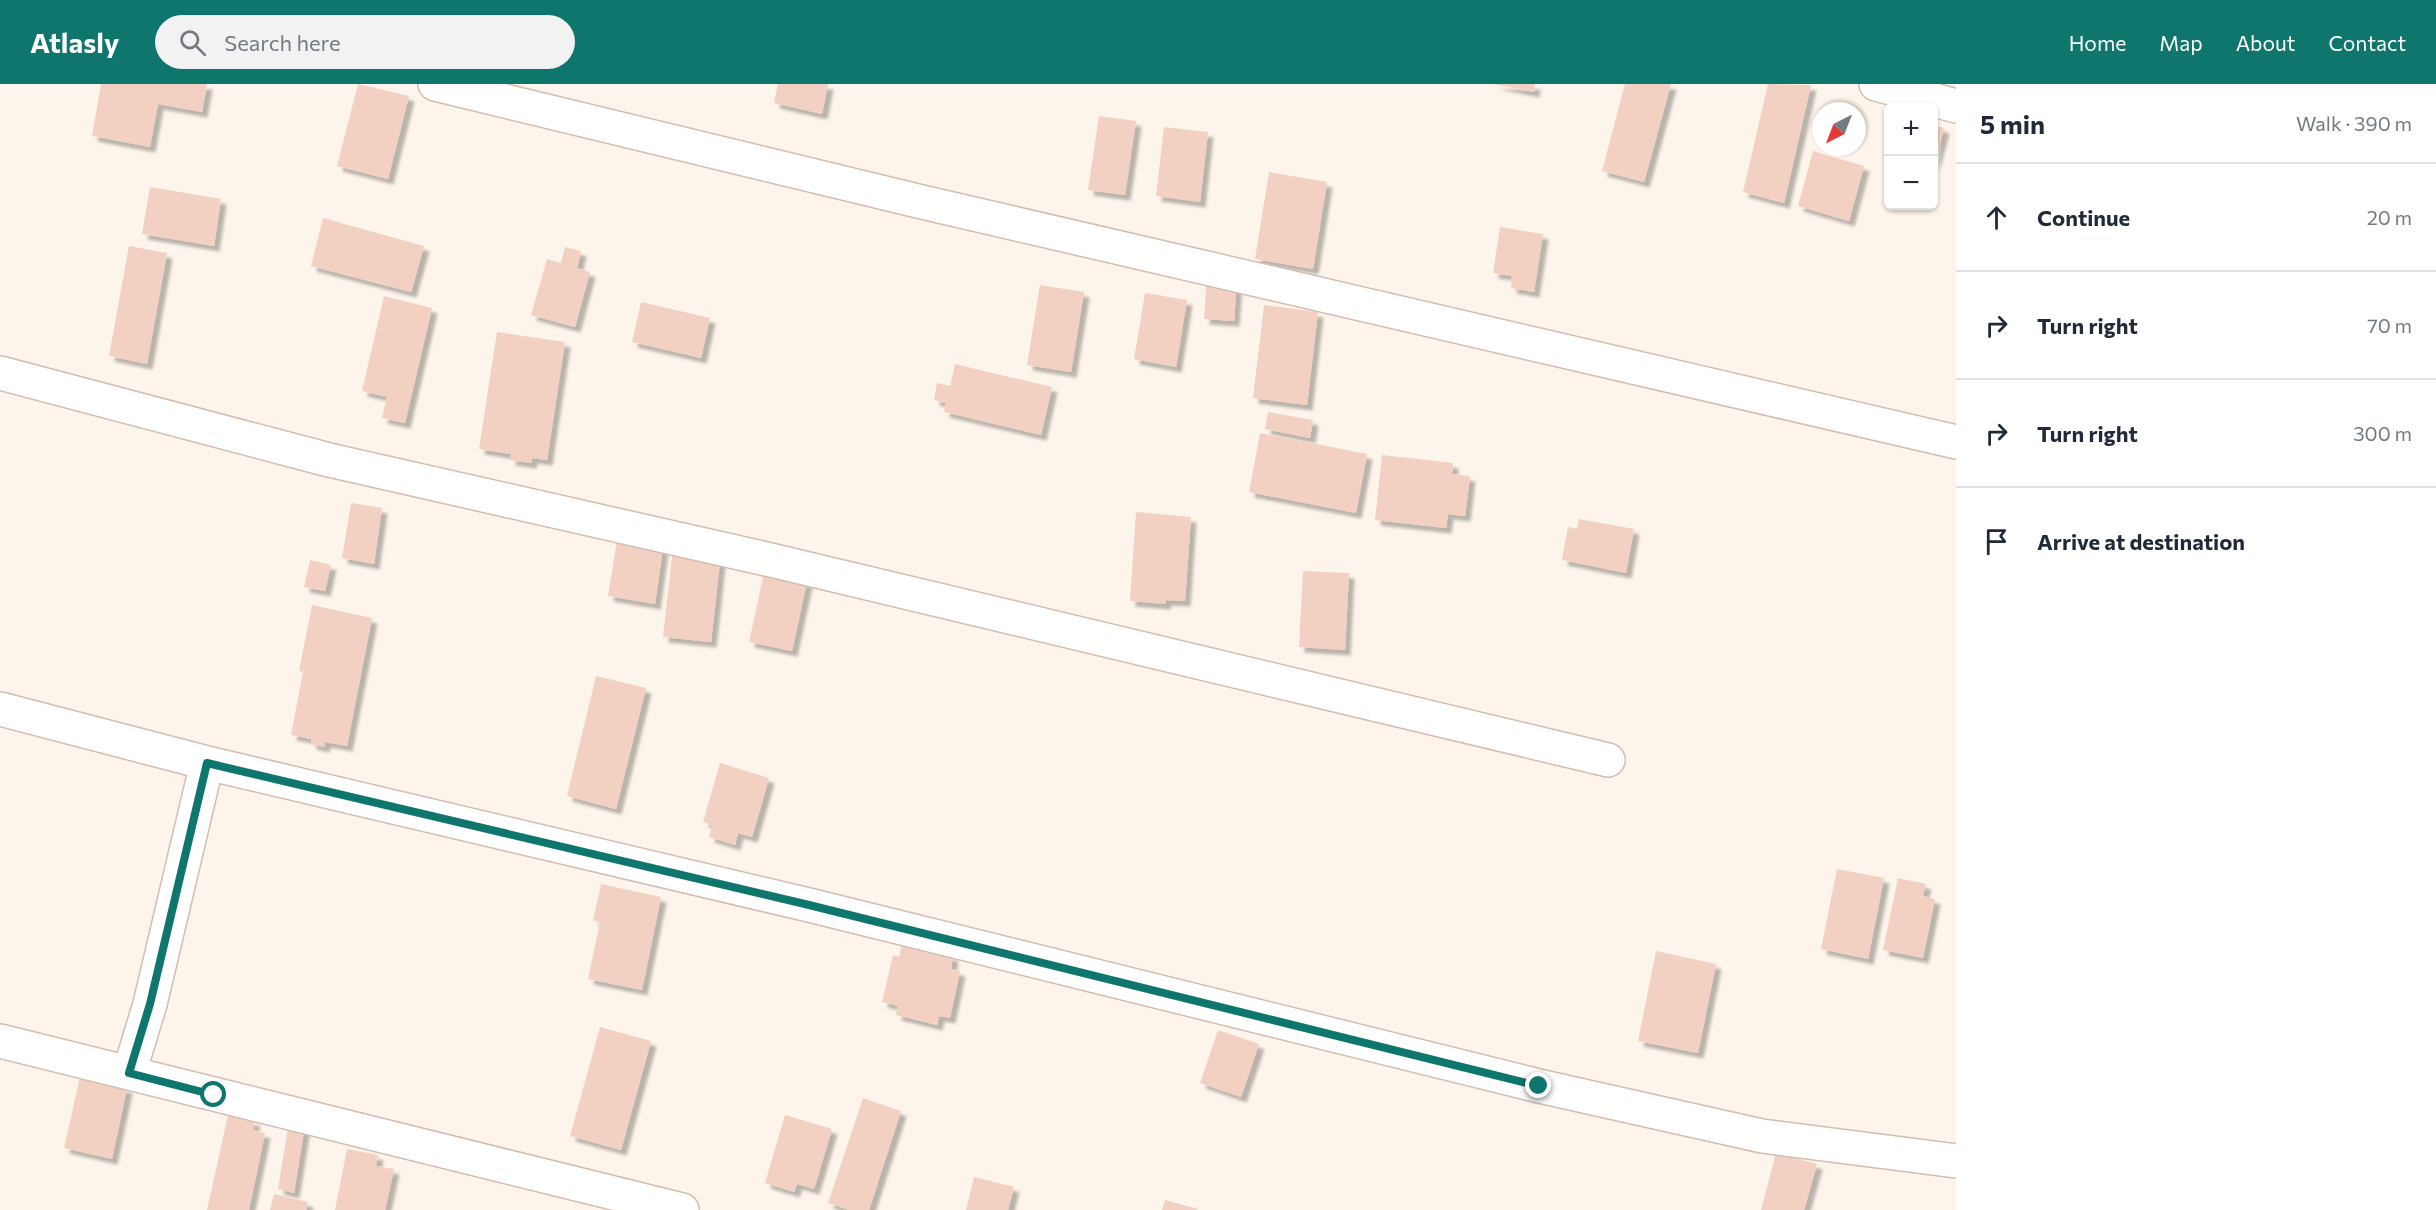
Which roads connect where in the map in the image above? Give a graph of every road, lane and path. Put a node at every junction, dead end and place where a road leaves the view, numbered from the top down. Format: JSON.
{"nodes":[{"id":1,"x":435,"y":84,"type":"edge"},
{"id":2,"x":1875,"y":84,"type":"edge"},
{"id":3,"x":1956,"y":105,"type":"edge"},
{"id":4,"x":0,"y":373,"type":"edge"},
{"id":5,"x":1956,"y":441,"type":"edge"},
{"id":6,"x":0,"y":708,"type":"edge"},
{"id":7,"x":1608,"y":760,"type":"dead end"},
{"id":8,"x":207,"y":763,"type":"junction"},
{"id":9,"x":0,"y":1041,"type":"edge"},
{"id":10,"x":129,"y":1073,"type":"junction"},
{"id":11,"x":1956,"y":1161,"type":"edge"},
{"id":12,"x":682,"y":1210,"type":"edge"}],
"edges":[{"from":1,"to":5,"type":"street"},
{"from":2,"to":3,"type":"street"},
{"from":4,"to":7,"type":"street"},
{"from":6,"to":8,"type":"street"},
{"from":8,"to":10,"type":"street"},
{"from":8,"to":11,"type":"street"},
{"from":9,"to":10,"type":"street"},
{"from":10,"to":12,"type":"street"}]}
